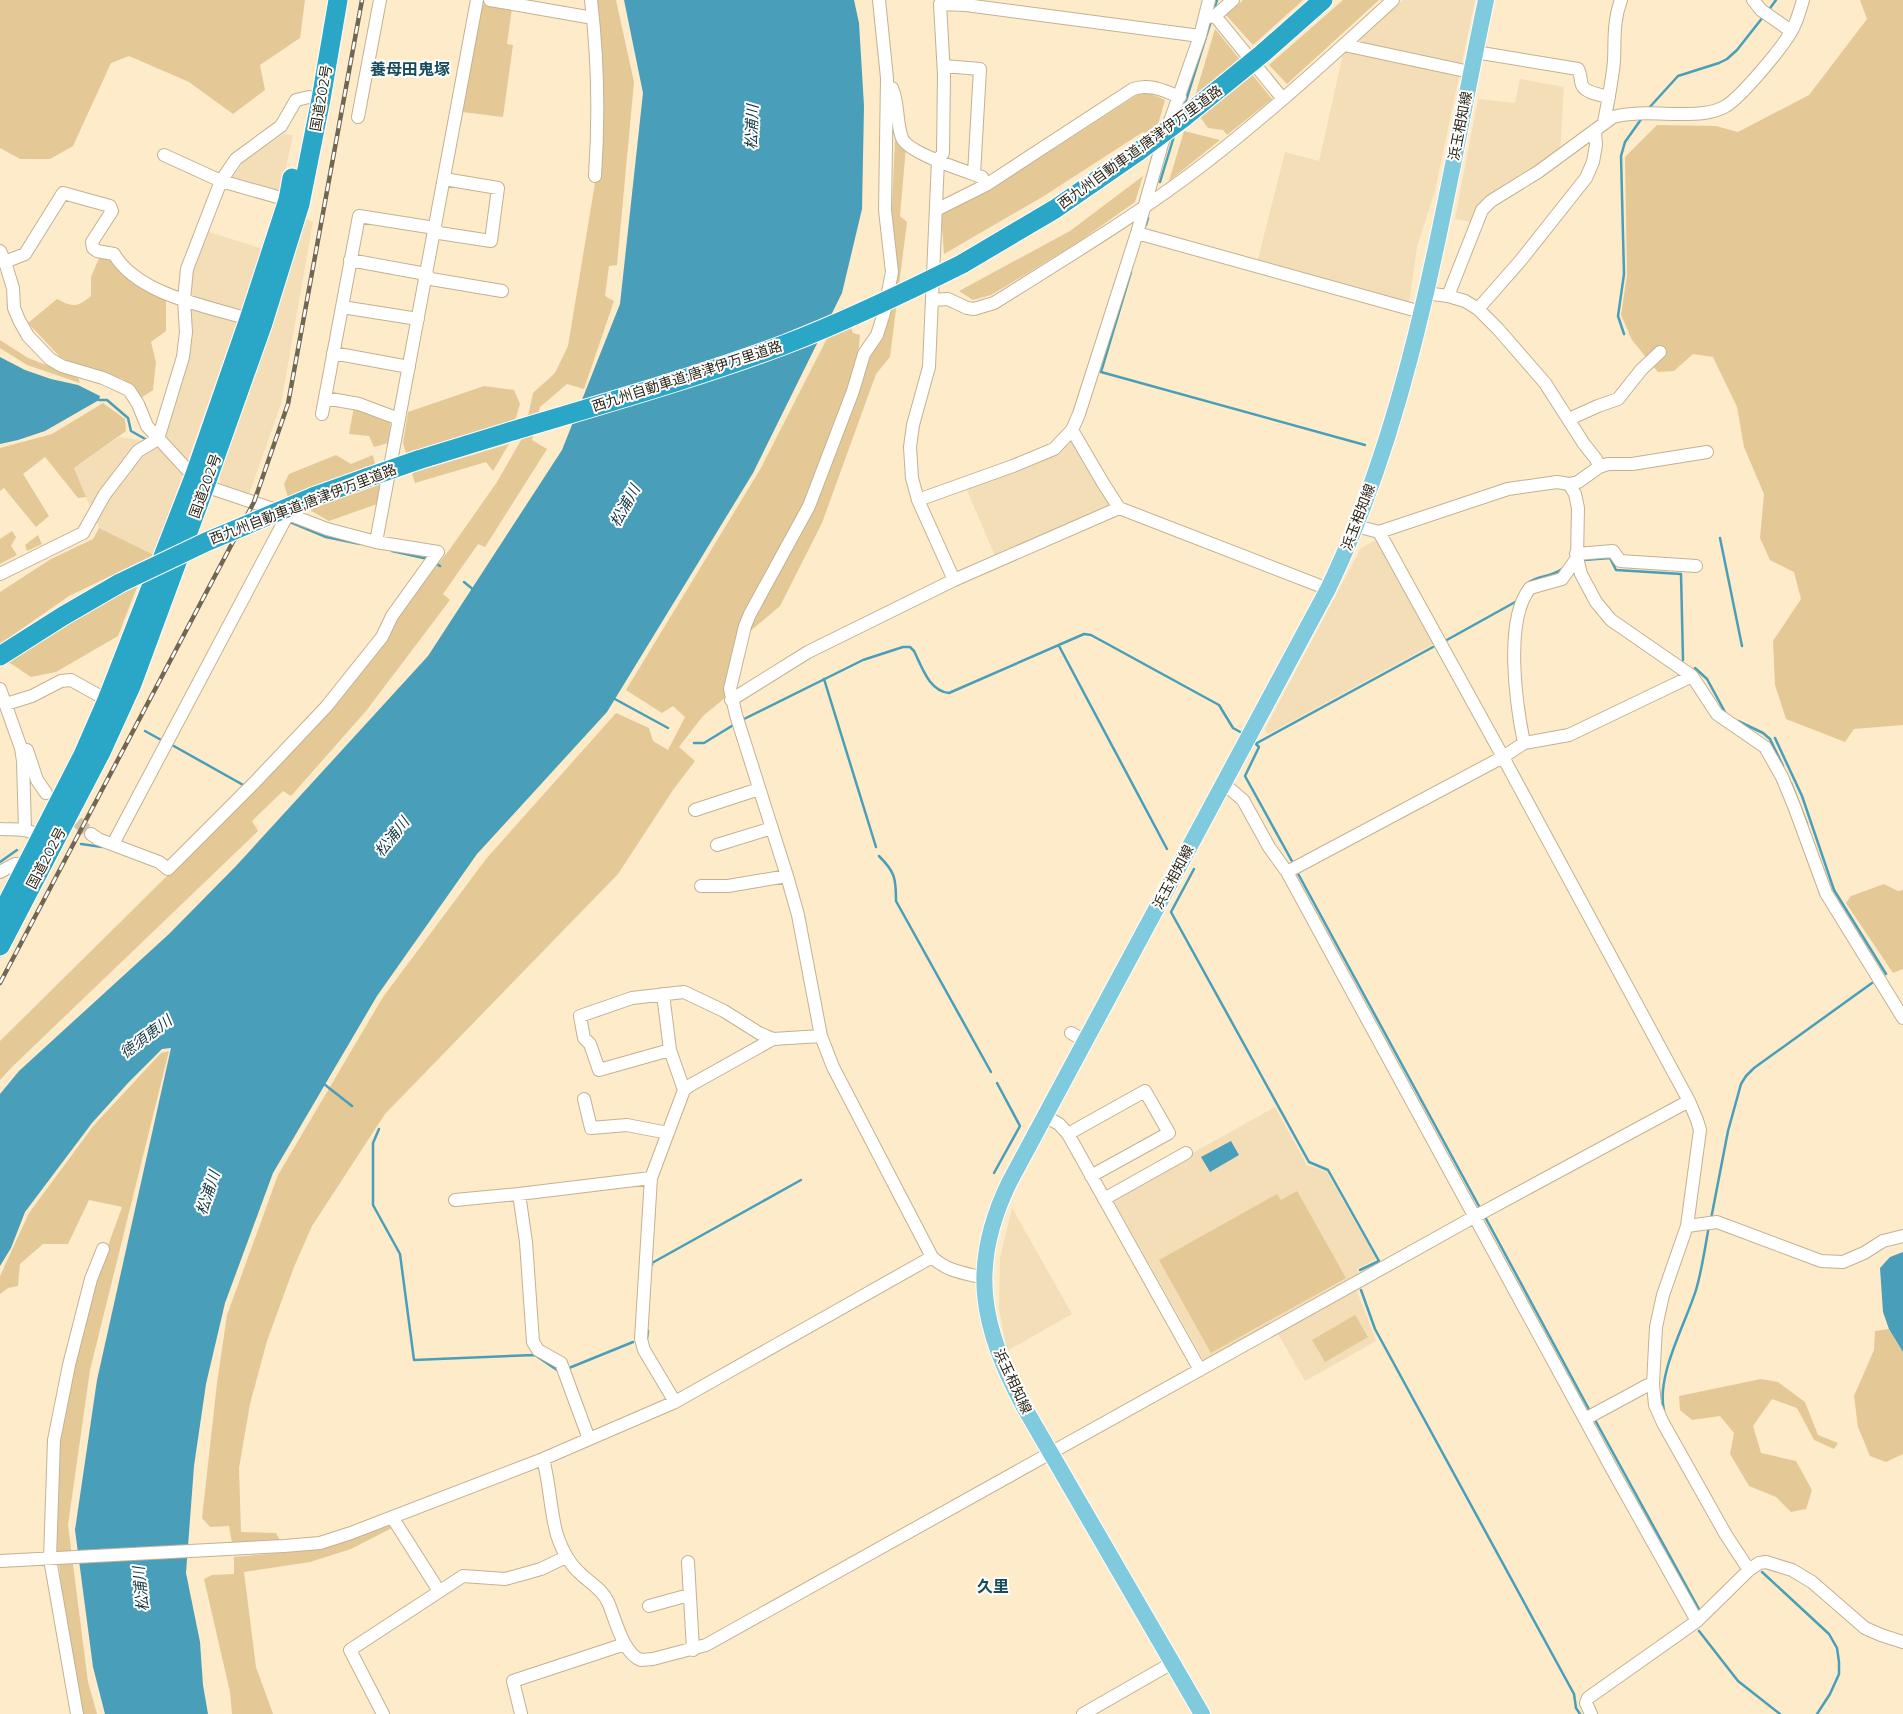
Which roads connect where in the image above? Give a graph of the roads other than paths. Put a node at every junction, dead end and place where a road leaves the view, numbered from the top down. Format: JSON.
{"nodes":[{"id":1,"x":326,"y":0,"type":"edge"},
{"id":2,"x":338,"y":0,"type":"edge"},
{"id":3,"x":346,"y":0,"type":"edge"},
{"id":4,"x":380,"y":0,"type":"edge"},
{"id":5,"x":477,"y":0,"type":"edge"},
{"id":6,"x":490,"y":0,"type":"edge"},
{"id":7,"x":591,"y":0,"type":"edge"},
{"id":8,"x":879,"y":0,"type":"edge"},
{"id":9,"x":1209,"y":0,"type":"edge"},
{"id":10,"x":1233,"y":0,"type":"edge"},
{"id":11,"x":1323,"y":0,"type":"edge"},
{"id":12,"x":1393,"y":0,"type":"edge"},
{"id":13,"x":1486,"y":0,"type":"edge"},
{"id":14,"x":1621,"y":0,"type":"edge"},
{"id":15,"x":1753,"y":0,"type":"edge"},
{"id":16,"x":1803,"y":0,"type":"edge"},
{"id":17,"x":966,"y":2,"type":"edge"},
{"id":18,"x":1210,"y":16,"type":"junction"},
{"id":19,"x":593,"y":18,"type":"junction"},
{"id":20,"x":1791,"y":32,"type":"junction"},
{"id":21,"x":1200,"y":36,"type":"junction"},
{"id":22,"x":1344,"y":45,"type":"junction"},
{"id":23,"x":329,"y":49,"type":"junction"},
{"id":24,"x":1475,"y":52,"type":"junction"},
{"id":25,"x":944,"y":66,"type":"junction"},
{"id":26,"x":1470,"y":72,"type":"junction"},
{"id":27,"x":887,"y":78,"type":"junction"},
{"id":28,"x":309,"y":97,"type":"junction"},
{"id":29,"x":1180,"y":97,"type":"junction"},
{"id":30,"x":1610,"y":98,"type":"junction"},
{"id":31,"x":1283,"y":99,"type":"junction"},
{"id":32,"x":358,"y":116,"type":"dead end"},
{"id":33,"x":1599,"y":126,"type":"junction"},
{"id":34,"x":164,"y":155,"type":"dead end"},
{"id":35,"x":938,"y":160,"type":"junction"},
{"id":36,"x":974,"y":174,"type":"junction"},
{"id":37,"x":595,"y":176,"type":"dead end"},
{"id":38,"x":444,"y":179,"type":"junction"},
{"id":39,"x":221,"y":180,"type":"junction"},
{"id":40,"x":986,"y":184,"type":"junction"},
{"id":41,"x":288,"y":200,"type":"junction"},
{"id":42,"x":1143,"y":208,"type":"junction"},
{"id":43,"x":936,"y":210,"type":"junction"},
{"id":44,"x":434,"y":228,"type":"junction"},
{"id":45,"x":1136,"y":233,"type":"junction"},
{"id":46,"x":3,"y":256,"type":"edge"},
{"id":47,"x":350,"y":260,"type":"junction"},
{"id":48,"x":426,"y":274,"type":"junction"},
{"id":49,"x":502,"y":291,"type":"dead end"},
{"id":50,"x":1425,"y":293,"type":"junction"},
{"id":51,"x":1448,"y":296,"type":"junction"},
{"id":52,"x":184,"y":300,"type":"junction"},
{"id":53,"x":932,"y":300,"type":"junction"},
{"id":54,"x":342,"y":307,"type":"junction"},
{"id":55,"x":1478,"y":310,"type":"junction"},
{"id":56,"x":1421,"y":312,"type":"junction"},
{"id":57,"x":249,"y":318,"type":"junction"},
{"id":58,"x":418,"y":319,"type":"junction"},
{"id":59,"x":1660,"y":352,"type":"dead end"},
{"id":60,"x":333,"y":354,"type":"junction"},
{"id":61,"x":409,"y":366,"type":"junction"},
{"id":62,"x":325,"y":398,"type":"junction"},
{"id":63,"x":322,"y":414,"type":"dead end"},
{"id":64,"x":399,"y":419,"type":"junction"},
{"id":65,"x":1569,"y":419,"type":"junction"},
{"id":66,"x":1072,"y":430,"type":"junction"},
{"id":67,"x":158,"y":439,"type":"junction"},
{"id":68,"x":1706,"y":452,"type":"dead end"},
{"id":69,"x":1599,"y":467,"type":"junction"},
{"id":70,"x":200,"y":482,"type":"junction"},
{"id":71,"x":1569,"y":484,"type":"junction"},
{"id":72,"x":918,"y":500,"type":"junction"},
{"id":73,"x":1119,"y":508,"type":"junction"},
{"id":74,"x":288,"y":514,"type":"junction"},
{"id":75,"x":1356,"y":526,"type":"junction"},
{"id":76,"x":1379,"y":532,"type":"junction"},
{"id":77,"x":376,"y":542,"type":"junction"},
{"id":78,"x":1577,"y":556,"type":"junction"},
{"id":79,"x":1696,"y":566,"type":"dead end"},
{"id":80,"x":0,"y":574,"type":"edge"},
{"id":81,"x":954,"y":580,"type":"junction"},
{"id":82,"x":1328,"y":589,"type":"junction"},
{"id":83,"x":0,"y":656,"type":"edge"},
{"id":84,"x":1692,"y":676,"type":"junction"},
{"id":85,"x":0,"y":689,"type":"edge"},
{"id":86,"x":107,"y":700,"type":"junction"},
{"id":87,"x":731,"y":700,"type":"junction"},
{"id":88,"x":6,"y":704,"type":"junction"},
{"id":89,"x":1524,"y":743,"type":"junction"},
{"id":90,"x":21,"y":748,"type":"junction"},
{"id":91,"x":1503,"y":757,"type":"junction"},
{"id":92,"x":1223,"y":783,"type":"junction"},
{"id":93,"x":759,"y":789,"type":"junction"},
{"id":94,"x":46,"y":793,"type":"dead end"},
{"id":95,"x":695,"y":810,"type":"dead end"},
{"id":96,"x":772,"y":828,"type":"junction"},
{"id":97,"x":0,"y":829,"type":"edge"},
{"id":98,"x":91,"y":834,"type":"tunnel mouth"},
{"id":99,"x":38,"y":840,"type":"junction"},
{"id":100,"x":113,"y":844,"type":"junction"},
{"id":101,"x":717,"y":845,"type":"dead end"},
{"id":102,"x":26,"y":866,"type":"junction"},
{"id":103,"x":1291,"y":870,"type":"junction"},
{"id":104,"x":0,"y":872,"type":"edge"},
{"id":105,"x":787,"y":876,"type":"junction"},
{"id":106,"x":701,"y":886,"type":"dead end"},
{"id":107,"x":0,"y":917,"type":"edge"},
{"id":108,"x":0,"y":946,"type":"edge"},
{"id":109,"x":662,"y":994,"type":"junction"},
{"id":110,"x":1903,"y":1018,"type":"edge"},
{"id":111,"x":820,"y":1036,"type":"junction"},
{"id":112,"x":772,"y":1039,"type":"junction"},
{"id":113,"x":670,"y":1050,"type":"junction"},
{"id":114,"x":684,"y":1090,"type":"junction"},
{"id":115,"x":584,"y":1098,"type":"dead end"},
{"id":116,"x":1689,"y":1101,"type":"junction"},
{"id":117,"x":1046,"y":1117,"type":"junction"},
{"id":118,"x":668,"y":1133,"type":"junction"},
{"id":119,"x":1068,"y":1134,"type":"junction"},
{"id":120,"x":1186,"y":1154,"type":"dead end"},
{"id":121,"x":1091,"y":1176,"type":"junction"},
{"id":122,"x":652,"y":1178,"type":"junction"},
{"id":123,"x":519,"y":1194,"type":"junction"},
{"id":124,"x":1104,"y":1199,"type":"junction"},
{"id":125,"x":455,"y":1200,"type":"dead end"},
{"id":126,"x":1479,"y":1214,"type":"junction"},
{"id":127,"x":1687,"y":1226,"type":"junction"},
{"id":128,"x":1903,"y":1236,"type":"edge"},
{"id":129,"x":103,"y":1249,"type":"dead end"},
{"id":130,"x":932,"y":1257,"type":"junction"},
{"id":131,"x":984,"y":1278,"type":"junction"},
{"id":132,"x":1200,"y":1370,"type":"junction"},
{"id":133,"x":1653,"y":1384,"type":"junction"},
{"id":134,"x":675,"y":1402,"type":"junction"},
{"id":135,"x":1590,"y":1416,"type":"junction"},
{"id":136,"x":589,"y":1439,"type":"junction"},
{"id":137,"x":1050,"y":1453,"type":"junction"},
{"id":138,"x":543,"y":1459,"type":"junction"},
{"id":139,"x":392,"y":1517,"type":"junction"},
{"id":140,"x":566,"y":1557,"type":"junction"},
{"id":141,"x":54,"y":1559,"type":"junction"},
{"id":142,"x":0,"y":1561,"type":"edge"},
{"id":143,"x":688,"y":1562,"type":"dead end"},
{"id":144,"x":1749,"y":1570,"type":"junction"},
{"id":145,"x":438,"y":1591,"type":"junction"},
{"id":146,"x":689,"y":1595,"type":"junction"},
{"id":147,"x":649,"y":1606,"type":"dead end"},
{"id":148,"x":1697,"y":1621,"type":"junction"},
{"id":149,"x":1903,"y":1642,"type":"edge"},
{"id":150,"x":625,"y":1644,"type":"junction"},
{"id":151,"x":693,"y":1650,"type":"junction"},
{"id":152,"x":1172,"y":1663,"type":"junction"},
{"id":153,"x":76,"y":1714,"type":"edge"},
{"id":154,"x":383,"y":1714,"type":"edge"},
{"id":155,"x":521,"y":1714,"type":"edge"},
{"id":156,"x":1083,"y":1714,"type":"edge"},
{"id":157,"x":1202,"y":1714,"type":"edge"},
{"id":158,"x":1591,"y":1714,"type":"edge"}],
"edges":[{"from":1,"to":28,"type":"highway","name":"国道202号"},
{"from":2,"to":23,"type":"highway","name":"国道202号"},
{"from":3,"to":23,"type":"main road"},
{"from":4,"to":32,"type":"street"},
{"from":5,"to":38,"type":"street"},
{"from":6,"to":19,"type":"street"},
{"from":7,"to":19,"type":"street"},
{"from":8,"to":27,"type":"street"},
{"from":9,"to":18,"type":"street"},
{"from":10,"to":18,"type":"street"},
{"from":11,"to":83,"type":"highway","name":"西九州自動車道;唐津伊万里道路","bridge":true},
{"from":12,"to":22,"type":"street"},
{"from":13,"to":24,"type":"main road","name":"浜玉相知線"},
{"from":14,"to":30,"type":"street"},
{"from":15,"to":20,"type":"street"},
{"from":16,"to":20,"type":"street"},
{"from":17,"to":21,"type":"street"},
{"from":17,"to":25,"type":"street"},
{"from":18,"to":21,"type":"street"},
{"from":18,"to":31,"type":"street"},
{"from":19,"to":37,"type":"street"},
{"from":20,"to":33,"type":"street"},
{"from":21,"to":29,"type":"street"},
{"from":22,"to":26,"type":"street"},
{"from":22,"to":31,"type":"street"},
{"from":23,"to":70,"type":"highway","name":"国道202号"},
{"from":24,"to":26,"type":"main road","name":"浜玉相知線"},
{"from":24,"to":30,"type":"street"},
{"from":25,"to":35,"type":"street"},
{"from":25,"to":36,"type":"street"},
{"from":26,"to":50,"type":"main road","name":"浜玉相知線"},
{"from":27,"to":35,"type":"street"},
{"from":27,"to":87,"type":"street"},
{"from":28,"to":39,"type":"street"},
{"from":28,"to":41,"type":"highway","name":"国道202号"},
{"from":29,"to":40,"type":"street"},
{"from":29,"to":42,"type":"street"},
{"from":30,"to":33,"type":"street"},
{"from":31,"to":42,"type":"street"},
{"from":33,"to":51,"type":"street"},
{"from":33,"to":55,"type":"street"},
{"from":34,"to":39,"type":"street"},
{"from":35,"to":36,"type":"street"},
{"from":35,"to":43,"type":"street"},
{"from":36,"to":40,"type":"street"},
{"from":38,"to":44,"type":"street"},
{"from":38,"to":44,"type":"street"},
{"from":39,"to":41,"type":"street"},
{"from":39,"to":52,"type":"street"},
{"from":40,"to":43,"type":"street"},
{"from":41,"to":57,"type":"highway","name":"国道202号"},
{"from":42,"to":45,"type":"street"},
{"from":42,"to":53,"type":"street"},
{"from":43,"to":53,"type":"street"},
{"from":44,"to":47,"type":"street"},
{"from":44,"to":48,"type":"street"},
{"from":45,"to":56,"type":"street"},
{"from":45,"to":66,"type":"street"},
{"from":46,"to":52,"type":"street"},
{"from":46,"to":67,"type":"street"},
{"from":47,"to":48,"type":"street"},
{"from":47,"to":54,"type":"street"},
{"from":48,"to":49,"type":"street"},
{"from":48,"to":58,"type":"street"},
{"from":50,"to":51,"type":"street"},
{"from":50,"to":56,"type":"main road","name":"浜玉相知線"},
{"from":51,"to":55,"type":"street"},
{"from":52,"to":57,"type":"street"},
{"from":52,"to":67,"type":"street"},
{"from":53,"to":72,"type":"street"},
{"from":54,"to":58,"type":"street"},
{"from":54,"to":60,"type":"street"},
{"from":55,"to":65,"type":"street"},
{"from":56,"to":75,"type":"main road","name":"浜玉相知線"},
{"from":57,"to":70,"type":"highway","name":"国道202号"},
{"from":58,"to":61,"type":"street"},
{"from":59,"to":65,"type":"street"},
{"from":60,"to":61,"type":"street"},
{"from":60,"to":62,"type":"street"},
{"from":61,"to":64,"type":"street"},
{"from":62,"to":63,"type":"street"},
{"from":62,"to":64,"type":"street"},
{"from":64,"to":77,"type":"street"},
{"from":65,"to":69,"type":"street"},
{"from":66,"to":72,"type":"street"},
{"from":66,"to":73,"type":"street"},
{"from":67,"to":70,"type":"street"},
{"from":67,"to":80,"type":"street"},
{"from":68,"to":69,"type":"street"},
{"from":69,"to":71,"type":"street"},
{"from":70,"to":74,"type":"street"},
{"from":70,"to":86,"type":"highway","name":"国道202号"},
{"from":70,"to":99,"type":"highway","name":"国道202号"},
{"from":71,"to":76,"type":"street"},
{"from":71,"to":78,"type":"street"},
{"from":72,"to":81,"type":"street"},
{"from":73,"to":81,"type":"street"},
{"from":73,"to":82,"type":"street"},
{"from":74,"to":77,"type":"street"},
{"from":74,"to":100,"type":"street"},
{"from":75,"to":76,"type":"street"},
{"from":75,"to":82,"type":"main road","name":"浜玉相知線"},
{"from":76,"to":91,"type":"street"},
{"from":77,"to":100,"type":"street"},
{"from":78,"to":79,"type":"street"},
{"from":78,"to":84,"type":"street"},
{"from":78,"to":89,"type":"street"},
{"from":81,"to":87,"type":"street"},
{"from":82,"to":92,"type":"main road","name":"浜玉相知線"},
{"from":84,"to":89,"type":"street"},
{"from":84,"to":110,"type":"street"},
{"from":85,"to":88,"type":"street"},
{"from":86,"to":88,"type":"street"},
{"from":86,"to":99,"type":"highway","name":"国道202号"},
{"from":87,"to":93,"type":"street"},
{"from":88,"to":90,"type":"street"},
{"from":89,"to":91,"type":"street"},
{"from":90,"to":94,"type":"street"},
{"from":90,"to":99,"type":"street"},
{"from":91,"to":103,"type":"street"},
{"from":91,"to":116,"type":"street"},
{"from":92,"to":103,"type":"street"},
{"from":92,"to":117,"type":"main road","name":"浜玉相知線"},
{"from":93,"to":95,"type":"street"},
{"from":93,"to":96,"type":"street"},
{"from":96,"to":101,"type":"street"},
{"from":96,"to":105,"type":"street"},
{"from":97,"to":99,"type":"street"},
{"from":98,"to":100,"type":"street"},
{"from":99,"to":102,"type":"highway","name":"国道202号"},
{"from":99,"to":108,"type":"highway","name":"国道202号"},
{"from":102,"to":104,"type":"street"},
{"from":102,"to":107,"type":"highway","name":"国道202号"},
{"from":103,"to":126,"type":"street"},
{"from":105,"to":106,"type":"street"},
{"from":105,"to":111,"type":"street"},
{"from":109,"to":112,"type":"street"},
{"from":109,"to":113,"type":"street"},
{"from":109,"to":113,"type":"street"},
{"from":111,"to":112,"type":"street"},
{"from":111,"to":130,"type":"street"},
{"from":112,"to":114,"type":"street"},
{"from":113,"to":114,"type":"street"},
{"from":114,"to":118,"type":"street"},
{"from":115,"to":118,"type":"street"},
{"from":116,"to":126,"type":"street"},
{"from":116,"to":127,"type":"street"},
{"from":117,"to":119,"type":"street"},
{"from":117,"to":131,"type":"main road","name":"浜玉相知線"},
{"from":118,"to":122,"type":"street"},
{"from":119,"to":121,"type":"street"},
{"from":119,"to":121,"type":"street"},
{"from":120,"to":124,"type":"street"},
{"from":121,"to":124,"type":"street"},
{"from":122,"to":123,"type":"street"},
{"from":122,"to":134,"type":"street"},
{"from":123,"to":125,"type":"street"},
{"from":123,"to":136,"type":"street"},
{"from":124,"to":132,"type":"street"},
{"from":126,"to":132,"type":"street"},
{"from":126,"to":135,"type":"street"},
{"from":127,"to":128,"type":"street"},
{"from":127,"to":133,"type":"street"},
{"from":129,"to":141,"type":"street"},
{"from":130,"to":131,"type":"street"},
{"from":130,"to":134,"type":"street"},
{"from":131,"to":137,"type":"main road","name":"浜玉相知線"},
{"from":132,"to":137,"type":"street"},
{"from":133,"to":135,"type":"street"},
{"from":133,"to":144,"type":"street"},
{"from":134,"to":136,"type":"street"},
{"from":135,"to":148,"type":"street"},
{"from":136,"to":138,"type":"street"},
{"from":137,"to":151,"type":"street"},
{"from":137,"to":152,"type":"main road","name":"浜玉相知線"},
{"from":138,"to":139,"type":"street"},
{"from":138,"to":140,"type":"street"},
{"from":139,"to":141,"type":"street"},
{"from":139,"to":145,"type":"street"},
{"from":140,"to":145,"type":"street"},
{"from":140,"to":150,"type":"street"},
{"from":141,"to":142,"type":"street"},
{"from":141,"to":153,"type":"street"},
{"from":143,"to":146,"type":"street"},
{"from":144,"to":148,"type":"street"},
{"from":144,"to":149,"type":"street"},
{"from":145,"to":154,"type":"street"},
{"from":146,"to":147,"type":"street"},
{"from":146,"to":151,"type":"street"},
{"from":148,"to":158,"type":"street"},
{"from":150,"to":151,"type":"street"},
{"from":150,"to":155,"type":"street"},
{"from":152,"to":156,"type":"street"},
{"from":152,"to":157,"type":"main road","name":"浜玉相知線"}]}
